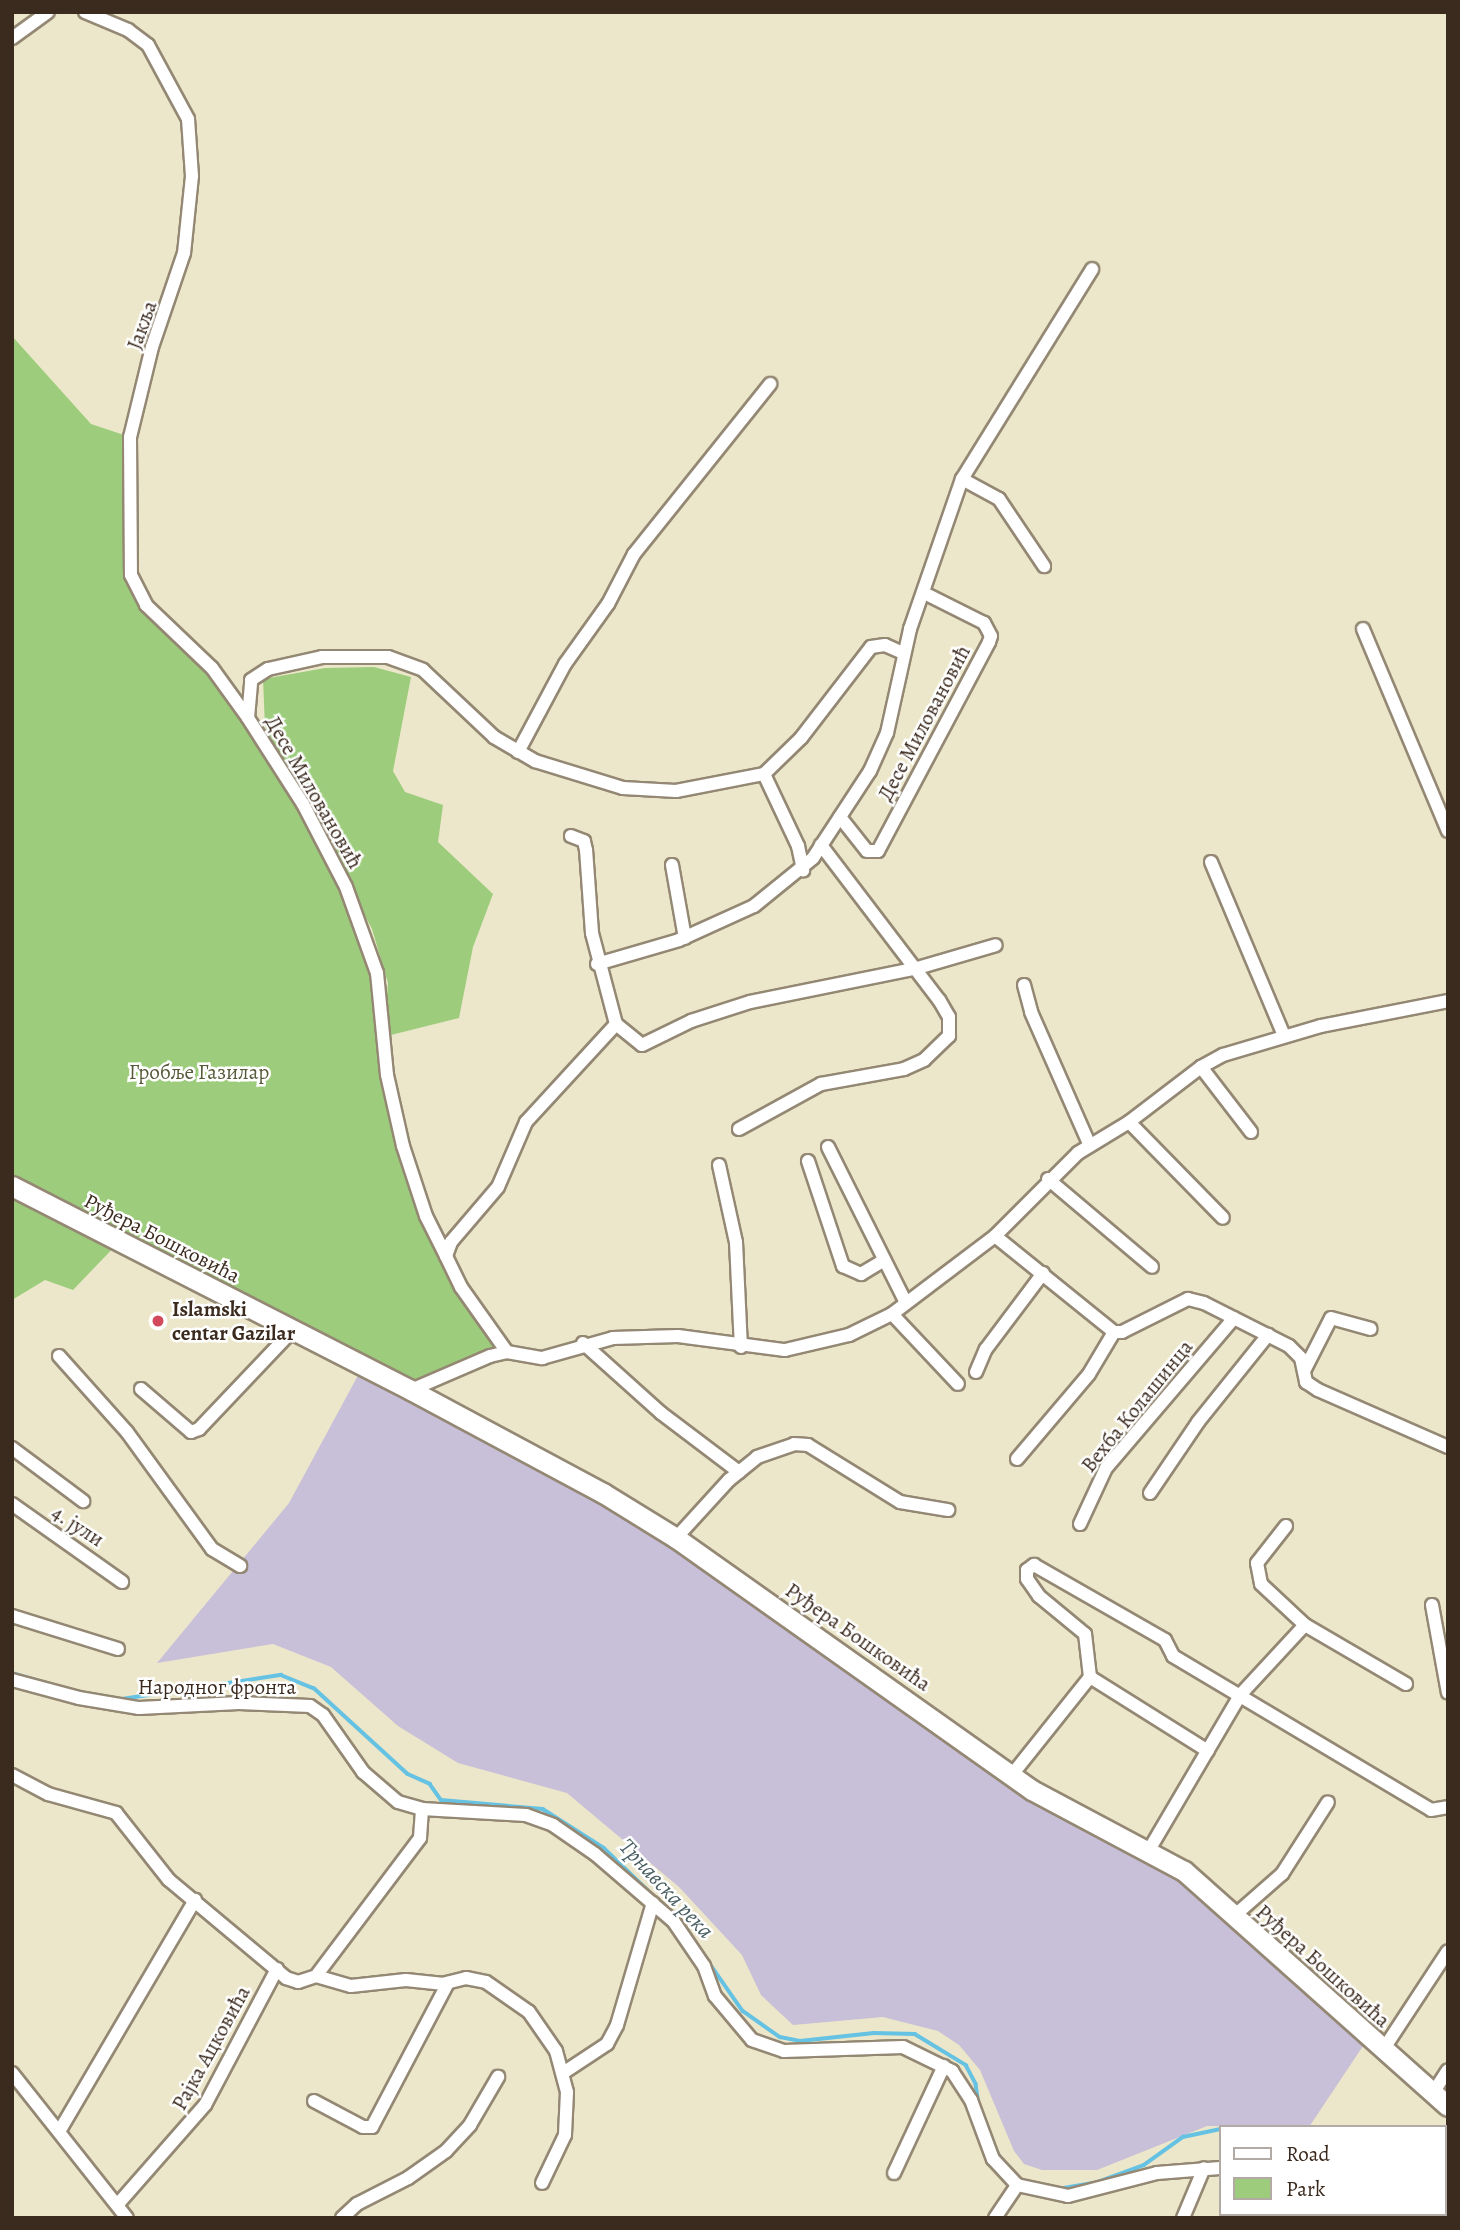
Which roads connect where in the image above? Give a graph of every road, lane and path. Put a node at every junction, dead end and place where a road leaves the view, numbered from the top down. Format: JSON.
{"nodes":[{"id":1,"x":48,"y":12,"type":"edge"},
{"id":2,"x":85,"y":12,"type":"edge"},
{"id":3,"x":12,"y":38,"type":"edge"},
{"id":4,"x":1093,"y":269,"type":"dead end"},
{"id":5,"x":770,"y":384,"type":"dead end"},
{"id":6,"x":962,"y":479,"type":"junction"},
{"id":7,"x":1044,"y":566,"type":"dead end"},
{"id":8,"x":924,"y":593,"type":"junction"},
{"id":9,"x":1363,"y":629,"type":"dead end"},
{"id":10,"x":903,"y":653,"type":"junction"},
{"id":11,"x":248,"y":718,"type":"junction"},
{"id":12,"x":518,"y":752,"type":"junction"},
{"id":13,"x":764,"y":774,"type":"junction"},
{"id":14,"x":840,"y":817,"type":"junction"},
{"id":15,"x":1448,"y":831,"type":"edge"},
{"id":16,"x":571,"y":836,"type":"dead end"},
{"id":17,"x":821,"y":845,"type":"junction"},
{"id":18,"x":1211,"y":862,"type":"dead end"},
{"id":19,"x":672,"y":865,"type":"dead end"},
{"id":20,"x":803,"y":870,"type":"junction"},
{"id":21,"x":685,"y":938,"type":"junction"},
{"id":22,"x":996,"y":945,"type":"dead end"},
{"id":23,"x":597,"y":964,"type":"junction"},
{"id":24,"x":914,"y":970,"type":"junction"},
{"id":25,"x":1024,"y":985,"type":"dead end"},
{"id":26,"x":1448,"y":1001,"type":"edge"},
{"id":27,"x":616,"y":1024,"type":"junction"},
{"id":28,"x":1284,"y":1036,"type":"junction"},
{"id":29,"x":1202,"y":1067,"type":"junction"},
{"id":30,"x":1129,"y":1122,"type":"junction"},
{"id":31,"x":739,"y":1129,"type":"dead end"},
{"id":32,"x":1251,"y":1132,"type":"dead end"},
{"id":33,"x":1090,"y":1146,"type":"junction"},
{"id":34,"x":828,"y":1147,"type":"dead end"},
{"id":35,"x":808,"y":1161,"type":"dead end"},
{"id":36,"x":719,"y":1164,"type":"dead end"},
{"id":37,"x":1048,"y":1180,"type":"junction"},
{"id":38,"x":12,"y":1186,"type":"edge"},
{"id":39,"x":1223,"y":1218,"type":"dead end"},
{"id":40,"x":995,"y":1236,"type":"junction"},
{"id":41,"x":446,"y":1256,"type":"junction"},
{"id":42,"x":884,"y":1260,"type":"junction"},
{"id":43,"x":1152,"y":1267,"type":"dead end"},
{"id":44,"x":1043,"y":1273,"type":"junction"},
{"id":45,"x":906,"y":1303,"type":"junction"},
{"id":46,"x":892,"y":1314,"type":"junction"},
{"id":47,"x":1234,"y":1318,"type":"junction"},
{"id":48,"x":1371,"y":1329,"type":"dead end"},
{"id":49,"x":292,"y":1331,"type":"junction"},
{"id":50,"x":1114,"y":1332,"type":"junction"},
{"id":51,"x":1268,"y":1335,"type":"junction"},
{"id":52,"x":583,"y":1343,"type":"junction"},
{"id":53,"x":741,"y":1347,"type":"junction"},
{"id":54,"x":507,"y":1352,"type":"junction"},
{"id":55,"x":59,"y":1356,"type":"dead end"},
{"id":56,"x":1304,"y":1371,"type":"junction"},
{"id":57,"x":976,"y":1372,"type":"dead end"},
{"id":58,"x":958,"y":1384,"type":"dead end"},
{"id":59,"x":141,"y":1388,"type":"dead end"},
{"id":60,"x":411,"y":1390,"type":"junction"},
{"id":61,"x":1448,"y":1447,"type":"edge"},
{"id":62,"x":12,"y":1448,"type":"edge"},
{"id":63,"x":1017,"y":1460,"type":"dead end"},
{"id":64,"x":739,"y":1472,"type":"junction"},
{"id":65,"x":1150,"y":1493,"type":"dead end"},
{"id":66,"x":83,"y":1501,"type":"dead end"},
{"id":67,"x":12,"y":1504,"type":"edge"},
{"id":68,"x":948,"y":1510,"type":"dead end"},
{"id":69,"x":1080,"y":1524,"type":"dead end"},
{"id":70,"x":1286,"y":1526,"type":"dead end"},
{"id":71,"x":676,"y":1538,"type":"junction"},
{"id":72,"x":240,"y":1566,"type":"dead end"},
{"id":73,"x":122,"y":1582,"type":"dead end"},
{"id":74,"x":1432,"y":1605,"type":"dead end"},
{"id":75,"x":12,"y":1616,"type":"edge"},
{"id":76,"x":1305,"y":1625,"type":"junction"},
{"id":77,"x":118,"y":1649,"type":"dead end"},
{"id":78,"x":1090,"y":1677,"type":"junction"},
{"id":79,"x":12,"y":1680,"type":"edge"},
{"id":80,"x":1406,"y":1684,"type":"dead end"},
{"id":81,"x":1448,"y":1693,"type":"edge"},
{"id":82,"x":1241,"y":1694,"type":"junction"},
{"id":83,"x":1208,"y":1751,"type":"junction"},
{"id":84,"x":12,"y":1775,"type":"edge"},
{"id":85,"x":1011,"y":1776,"type":"junction"},
{"id":86,"x":1328,"y":1802,"type":"dead end"},
{"id":87,"x":1448,"y":1807,"type":"edge"},
{"id":88,"x":422,"y":1809,"type":"junction"},
{"id":89,"x":1149,"y":1850,"type":"junction"},
{"id":90,"x":195,"y":1900,"type":"junction"},
{"id":91,"x":653,"y":1903,"type":"junction"},
{"id":92,"x":1234,"y":1916,"type":"junction"},
{"id":93,"x":1448,"y":1951,"type":"edge"},
{"id":94,"x":277,"y":1969,"type":"junction"},
{"id":95,"x":316,"y":1976,"type":"junction"},
{"id":96,"x":448,"y":1983,"type":"junction"},
{"id":97,"x":1383,"y":2050,"type":"junction"},
{"id":98,"x":944,"y":2066,"type":"junction"},
{"id":99,"x":1448,"y":2070,"type":"edge"},
{"id":100,"x":563,"y":2073,"type":"junction"},
{"id":101,"x":13,"y":2076,"type":"edge"},
{"id":102,"x":498,"y":2077,"type":"dead end"},
{"id":103,"x":1440,"y":2099,"type":"edge"},
{"id":104,"x":314,"y":2101,"type":"dead end"},
{"id":105,"x":60,"y":2130,"type":"junction"},
{"id":106,"x":1204,"y":2168,"type":"junction"},
{"id":107,"x":1218,"y":2168,"type":"edge"},
{"id":108,"x":894,"y":2173,"type":"dead end"},
{"id":109,"x":542,"y":2183,"type":"dead end"},
{"id":110,"x":1017,"y":2185,"type":"junction"},
{"id":111,"x":118,"y":2204,"type":"junction"},
{"id":112,"x":127,"y":2218,"type":"edge"},
{"id":113,"x":342,"y":2218,"type":"edge"},
{"id":114,"x":995,"y":2218,"type":"edge"},
{"id":115,"x":1183,"y":2218,"type":"edge"}],
"edges":[{"from":1,"to":3,"type":"street"},
{"from":2,"to":11,"type":"street","name":"Јакља"},
{"from":4,"to":6,"type":"street","name":"Десе Миловановић"},
{"from":5,"to":12,"type":"street"},
{"from":6,"to":7,"type":"street"},
{"from":6,"to":8,"type":"street","name":"Десе Миловановић"},
{"from":8,"to":10,"type":"street","name":"Десе Миловановић"},
{"from":8,"to":14,"type":"street","name":"Десе Миловановић"},
{"from":9,"to":15,"type":"street"},
{"from":10,"to":13,"type":"street"},
{"from":10,"to":14,"type":"street","name":"Десе Миловановић"},
{"from":11,"to":12,"type":"street","name":"Десе Миловановић"},
{"from":11,"to":41,"type":"street","name":"Десе Миловановић"},
{"from":12,"to":13,"type":"street","name":"Десе Миловановић"},
{"from":13,"to":20,"type":"street"},
{"from":14,"to":17,"type":"street","name":"Десе Миловановић"},
{"from":16,"to":23,"type":"street"},
{"from":17,"to":20,"type":"street","name":"Десе Миловановић"},
{"from":17,"to":24,"type":"street"},
{"from":18,"to":28,"type":"street"},
{"from":19,"to":21,"type":"street"},
{"from":20,"to":21,"type":"street","name":"Десе Миловановић"},
{"from":21,"to":23,"type":"street","name":"Десе Миловановић"},
{"from":22,"to":24,"type":"street"},
{"from":23,"to":27,"type":"street"},
{"from":24,"to":27,"type":"street"},
{"from":24,"to":31,"type":"street"},
{"from":25,"to":33,"type":"street"},
{"from":26,"to":28,"type":"street"},
{"from":27,"to":41,"type":"street"},
{"from":28,"to":29,"type":"street"},
{"from":29,"to":30,"type":"street"},
{"from":29,"to":32,"type":"street"},
{"from":30,"to":33,"type":"street"},
{"from":30,"to":39,"type":"street"},
{"from":33,"to":37,"type":"street"},
{"from":34,"to":42,"type":"street"},
{"from":35,"to":42,"type":"street"},
{"from":36,"to":53,"type":"street"},
{"from":37,"to":40,"type":"street"},
{"from":37,"to":43,"type":"street"},
{"from":38,"to":49,"type":"main road","name":"Руђера Бошковића"},
{"from":40,"to":44,"type":"street"},
{"from":40,"to":45,"type":"street"},
{"from":41,"to":54,"type":"street","name":"Десе Миловановић"},
{"from":42,"to":45,"type":"street"},
{"from":44,"to":50,"type":"street"},
{"from":44,"to":57,"type":"street"},
{"from":45,"to":46,"type":"street"},
{"from":46,"to":53,"type":"street"},
{"from":46,"to":58,"type":"street"},
{"from":47,"to":50,"type":"street","name":"Вехба Колашинца"},
{"from":47,"to":51,"type":"street","name":"Вехба Колашинца"},
{"from":47,"to":69,"type":"street","name":"Вехба Колашинца"},
{"from":48,"to":56,"type":"street"},
{"from":49,"to":59,"type":"street"},
{"from":49,"to":60,"type":"main road","name":"Руђера Бошковића"},
{"from":50,"to":63,"type":"street"},
{"from":51,"to":56,"type":"street","name":"Вехба Колашинца"},
{"from":51,"to":65,"type":"street"},
{"from":52,"to":53,"type":"street"},
{"from":52,"to":54,"type":"street"},
{"from":52,"to":64,"type":"street"},
{"from":54,"to":60,"type":"street"},
{"from":55,"to":72,"type":"street"},
{"from":56,"to":61,"type":"street","name":"Вехба Колашинца"},
{"from":60,"to":71,"type":"main road","name":"Руђера Бошковића"},
{"from":62,"to":66,"type":"street","name":"4. јули"},
{"from":64,"to":68,"type":"street"},
{"from":64,"to":71,"type":"street"},
{"from":67,"to":73,"type":"street","name":"4. јули"},
{"from":70,"to":76,"type":"street"},
{"from":71,"to":85,"type":"main road","name":"Руђера Бошковића"},
{"from":74,"to":81,"type":"street"},
{"from":75,"to":77,"type":"street"},
{"from":76,"to":80,"type":"street"},
{"from":76,"to":82,"type":"street"},
{"from":78,"to":82,"type":"street"},
{"from":78,"to":83,"type":"street"},
{"from":78,"to":85,"type":"street"},
{"from":79,"to":88,"type":"street","name":"Народног фронта"},
{"from":82,"to":83,"type":"street"},
{"from":82,"to":87,"type":"street"},
{"from":83,"to":89,"type":"street"},
{"from":84,"to":90,"type":"street"},
{"from":85,"to":89,"type":"main road","name":"Руђера Бошковића"},
{"from":86,"to":92,"type":"street","name":"Руђера Бошковића"},
{"from":88,"to":91,"type":"street","name":"Народног фронта"},
{"from":88,"to":95,"type":"street"},
{"from":89,"to":92,"type":"main road","name":"Руђера Бошковића"},
{"from":90,"to":94,"type":"street"},
{"from":90,"to":105,"type":"street"},
{"from":91,"to":98,"type":"street","name":"Народног фронта"},
{"from":91,"to":100,"type":"street"},
{"from":92,"to":97,"type":"main road","name":"Руђера Бошковића"},
{"from":93,"to":97,"type":"street","name":"Руђера Бошковића"},
{"from":94,"to":95,"type":"street"},
{"from":94,"to":111,"type":"street","name":"Рајка Ацковића"},
{"from":95,"to":96,"type":"street"},
{"from":96,"to":100,"type":"street"},
{"from":96,"to":104,"type":"street"},
{"from":97,"to":103,"type":"main road","name":"Руђера Бошковића"},
{"from":98,"to":108,"type":"street"},
{"from":98,"to":110,"type":"street","name":"Народног фронта"},
{"from":99,"to":103,"type":"street","name":"Руђера Бошковића"},
{"from":100,"to":109,"type":"street"},
{"from":101,"to":105,"type":"street"},
{"from":102,"to":113,"type":"street"},
{"from":105,"to":111,"type":"street"},
{"from":106,"to":107,"type":"street"},
{"from":106,"to":110,"type":"street"},
{"from":106,"to":115,"type":"street"},
{"from":110,"to":114,"type":"street"},
{"from":111,"to":112,"type":"street"}]}
